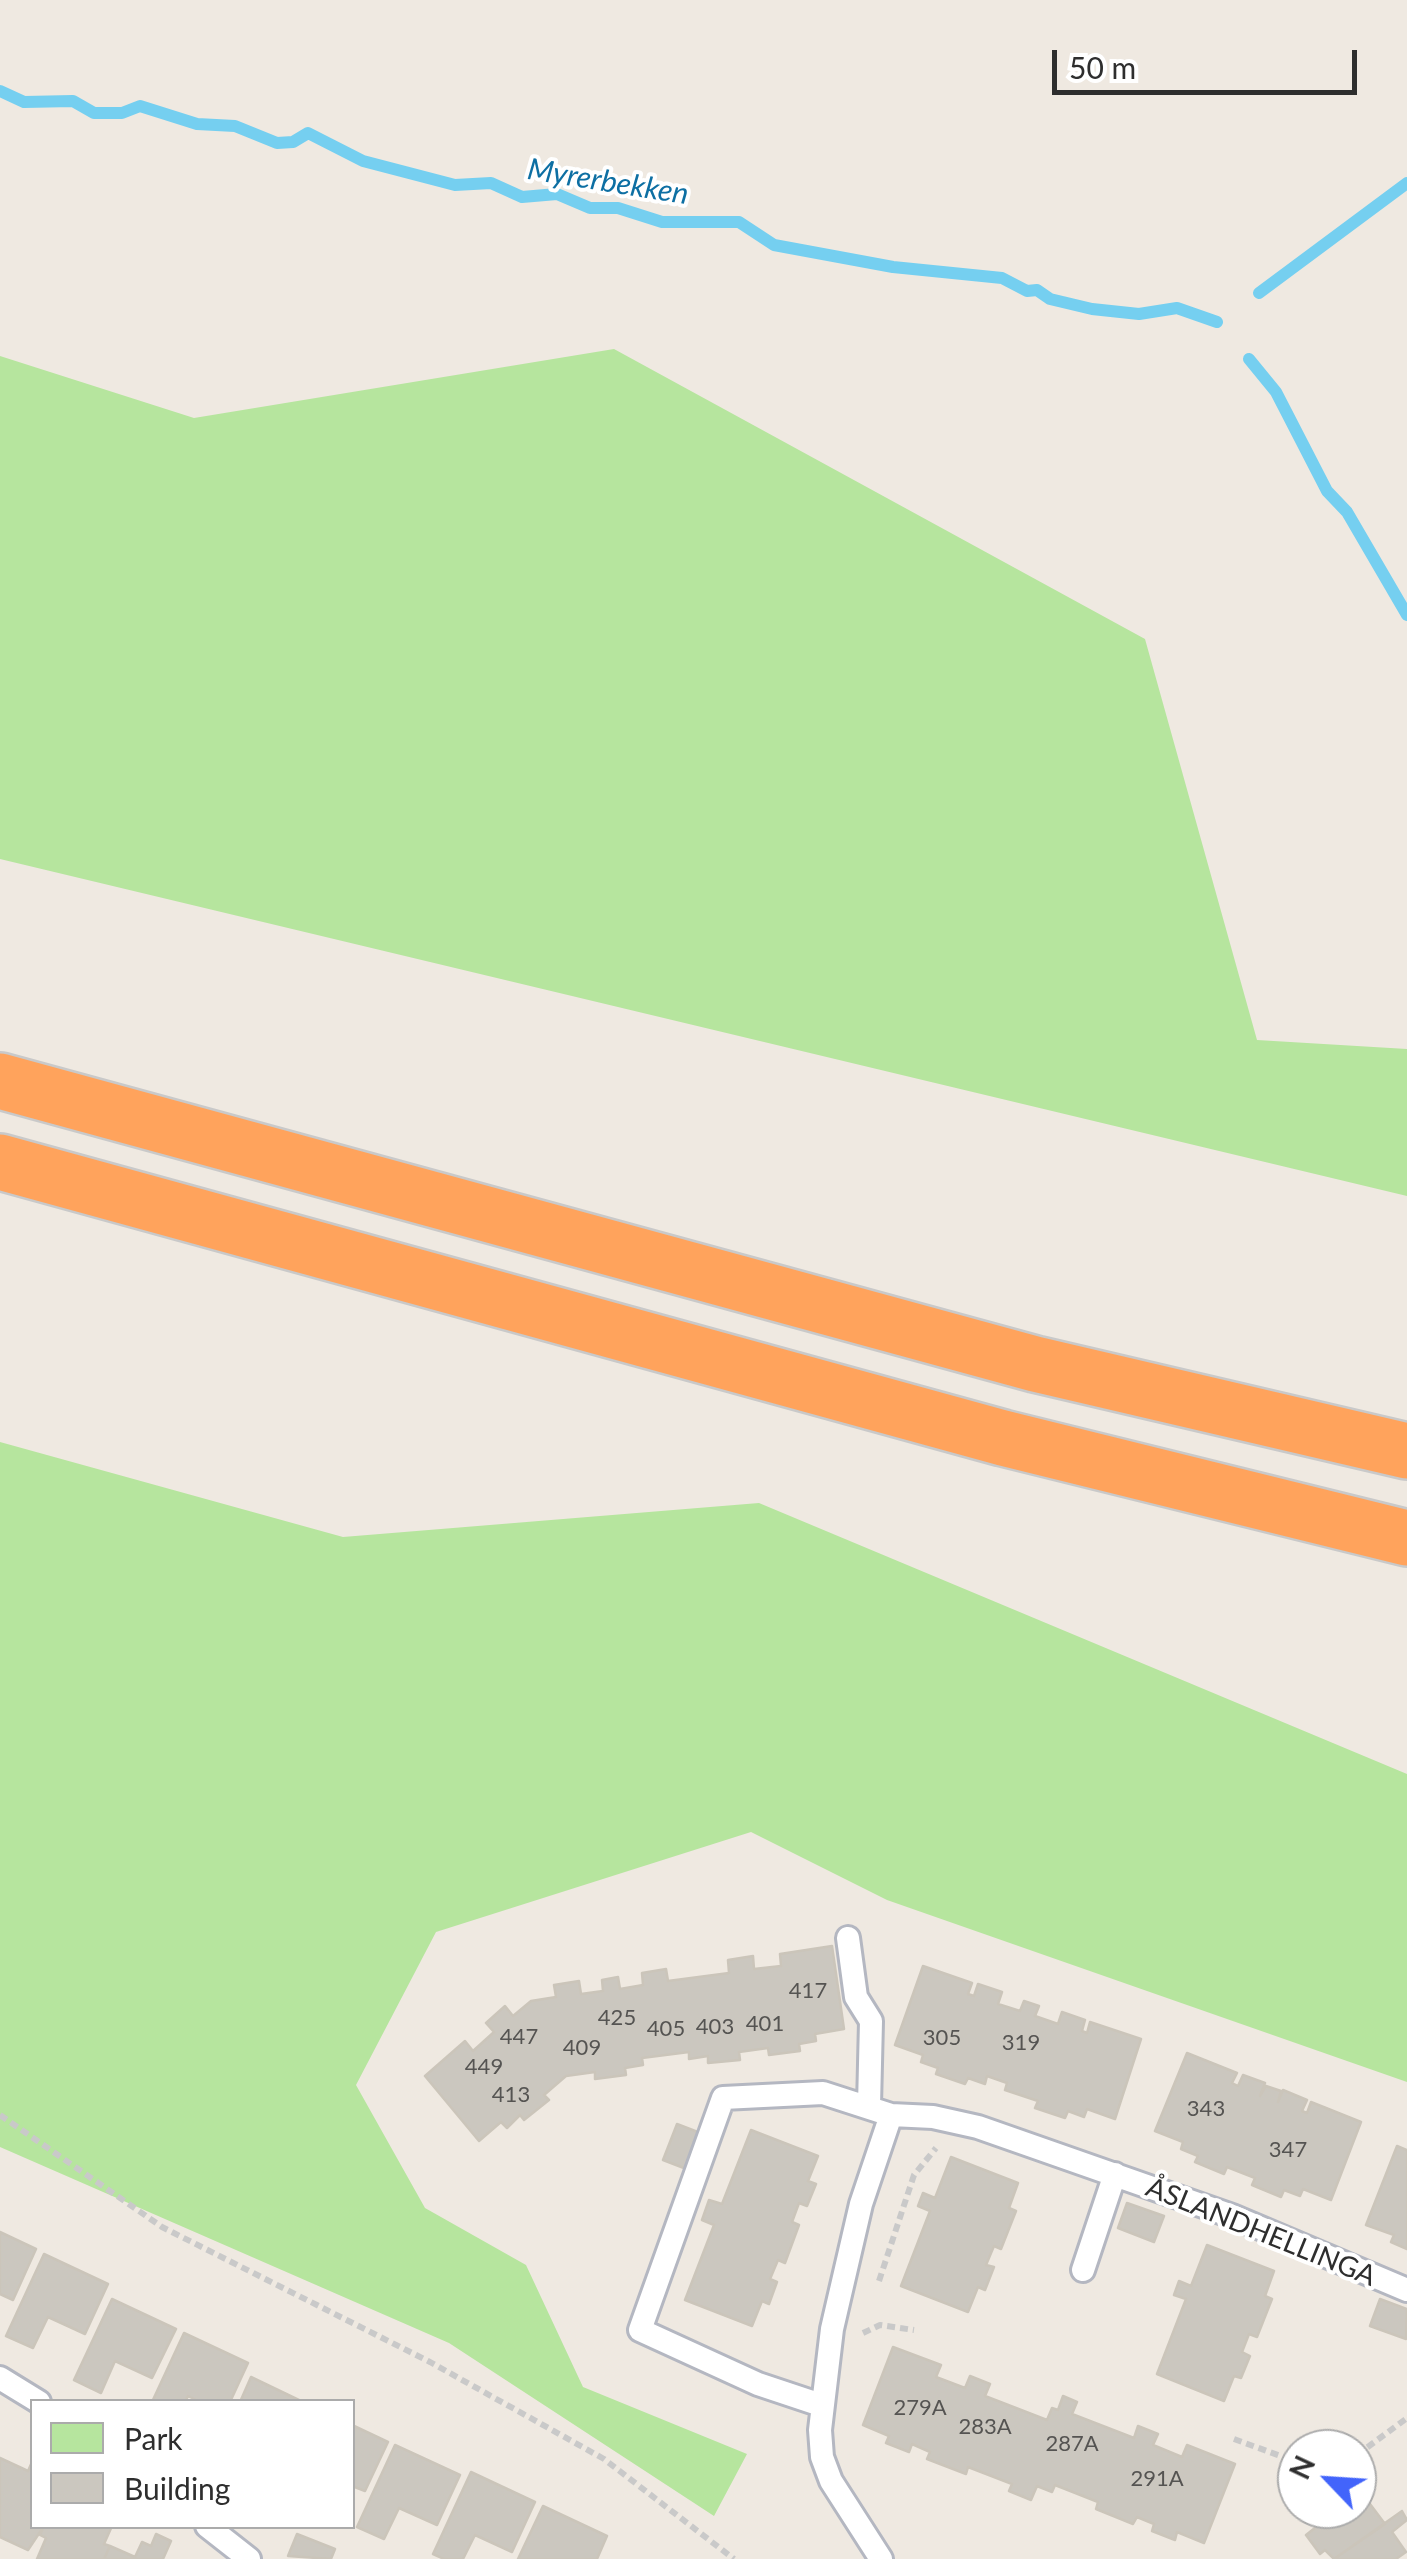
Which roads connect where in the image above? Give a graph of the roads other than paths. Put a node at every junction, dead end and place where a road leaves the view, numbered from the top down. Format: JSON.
{"nodes":[{"id":1,"x":0,"y":1082,"type":"edge"},
{"id":2,"x":0,"y":1162,"type":"edge"},
{"id":3,"x":1407,"y":1451,"type":"edge"},
{"id":4,"x":1407,"y":1538,"type":"edge"},
{"id":5,"x":848,"y":1938,"type":"dead end"},
{"id":6,"x":880,"y":2110,"type":"junction"},
{"id":7,"x":1115,"y":2174,"type":"junction"},
{"id":8,"x":1082,"y":2270,"type":"dead end"},
{"id":9,"x":1407,"y":2290,"type":"edge"},
{"id":10,"x":0,"y":2378,"type":"edge"},
{"id":11,"x":34,"y":2399,"type":"edge"},
{"id":12,"x":821,"y":2405,"type":"junction"},
{"id":13,"x":211,"y":2529,"type":"edge"},
{"id":14,"x":249,"y":2559,"type":"edge"},
{"id":15,"x":881,"y":2559,"type":"edge"}],
"edges":[{"from":1,"to":3,"type":"highway"},
{"from":2,"to":4,"type":"highway"},
{"from":5,"to":6,"type":"lane"},
{"from":6,"to":7,"type":"lane","name":"ÅSLANDHELLINGA"},
{"from":6,"to":12,"type":"lane"},
{"from":6,"to":12,"type":"lane","name":"ÅSLANDHELLINGA"},
{"from":7,"to":8,"type":"lane","name":"ÅSLANDHELLINGA"},
{"from":7,"to":9,"type":"lane","name":"ÅSLANDHELLINGA"},
{"from":10,"to":11,"type":"lane"},
{"from":12,"to":15,"type":"lane"},
{"from":13,"to":14,"type":"lane"}]}
